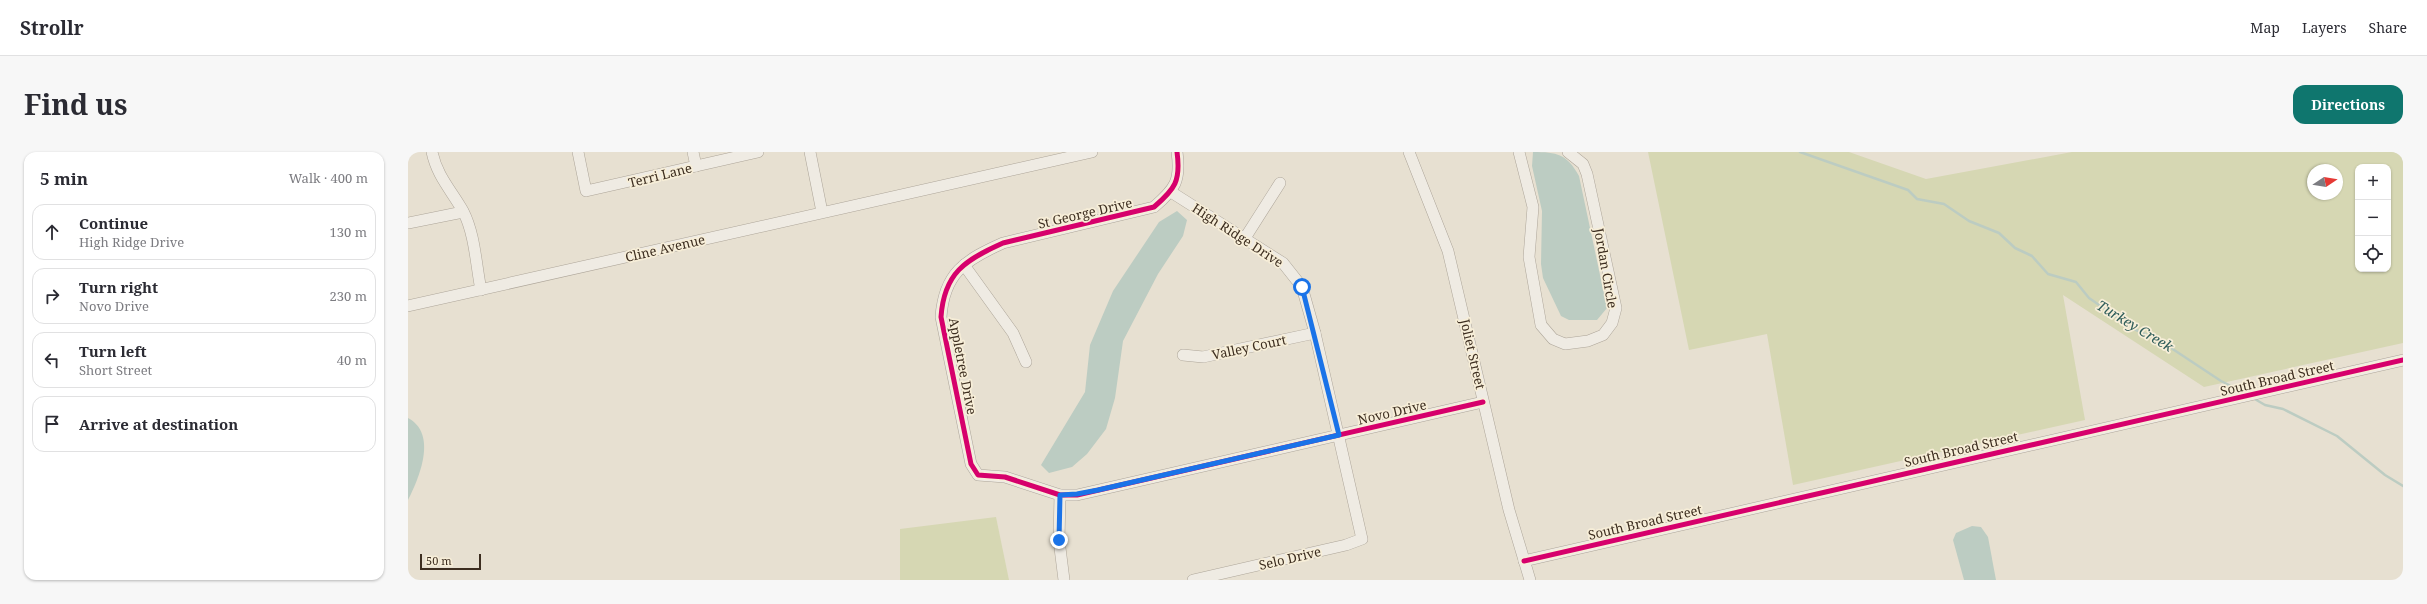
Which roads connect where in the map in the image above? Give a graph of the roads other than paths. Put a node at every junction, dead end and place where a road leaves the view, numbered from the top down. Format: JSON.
{"nodes":[{"id":1,"x":432,"y":152,"type":"edge"},
{"id":2,"x":578,"y":152,"type":"edge"},
{"id":3,"x":693,"y":152,"type":"edge"},
{"id":4,"x":758,"y":152,"type":"edge"},
{"id":5,"x":810,"y":152,"type":"edge"},
{"id":6,"x":1092,"y":152,"type":"edge"},
{"id":7,"x":1177,"y":152,"type":"edge"},
{"id":8,"x":1409,"y":152,"type":"edge"},
{"id":9,"x":1519,"y":152,"type":"edge"},
{"id":10,"x":1568,"y":152,"type":"edge"},
{"id":11,"x":696,"y":166,"type":"junction"},
{"id":12,"x":1280,"y":183,"type":"dead end"},
{"id":13,"x":1172,"y":192,"type":"junction"},
{"id":14,"x":463,"y":212,"type":"junction"},
{"id":15,"x":822,"y":212,"type":"junction"},
{"id":16,"x":408,"y":223,"type":"edge"},
{"id":17,"x":1245,"y":238,"type":"junction"},
{"id":18,"x":964,"y":265,"type":"junction"},
{"id":19,"x":481,"y":290,"type":"junction"},
{"id":20,"x":408,"y":306,"type":"edge"},
{"id":21,"x":1315,"y":334,"type":"junction"},
{"id":22,"x":1183,"y":355,"type":"dead end"},
{"id":23,"x":2403,"y":360,"type":"edge"},
{"id":24,"x":1026,"y":362,"type":"dead end"},
{"id":25,"x":1483,"y":402,"type":"junction"},
{"id":26,"x":1339,"y":435,"type":"junction"},
{"id":27,"x":978,"y":475,"type":"joint"},
{"id":28,"x":1060,"y":495,"type":"junction"},
{"id":29,"x":1362,"y":539,"type":"joint"},
{"id":30,"x":1524,"y":561,"type":"junction"},
{"id":31,"x":1064,"y":580,"type":"edge"},
{"id":32,"x":1194,"y":580,"type":"edge"},
{"id":33,"x":1530,"y":580,"type":"edge"}],
"edges":[{"from":1,"to":14,"type":"street"},
{"from":2,"to":11,"type":"street","name":"Terri Lane"},
{"from":3,"to":11,"type":"street"},
{"from":4,"to":11,"type":"street","name":"Terri Lane"},
{"from":5,"to":15,"type":"street"},
{"from":6,"to":15,"type":"street","name":"Cline Avenue"},
{"from":7,"to":13,"type":"street"},
{"from":8,"to":25,"type":"street","name":"Joliet Street"},
{"from":9,"to":10,"type":"street","name":"Jordan Circle"},
{"from":12,"to":17,"type":"street"},
{"from":13,"to":17,"type":"street","name":"High Ridge Drive"},
{"from":13,"to":18,"type":"street","name":"St George Drive"},
{"from":14,"to":16,"type":"street"},
{"from":14,"to":19,"type":"street"},
{"from":15,"to":19,"type":"street","name":"Cline Avenue"},
{"from":17,"to":21,"type":"street","name":"High Ridge Drive"},
{"from":18,"to":24,"type":"street"},
{"from":18,"to":27,"type":"street","name":"Appletree Drive"},
{"from":19,"to":20,"type":"street","name":"Cline Avenue"},
{"from":21,"to":22,"type":"street","name":"Valley Court"},
{"from":21,"to":26,"type":"street","name":"High Ridge Drive"},
{"from":23,"to":30,"type":"street","name":"South Broad Street"},
{"from":25,"to":26,"type":"street","name":"Novo Drive"},
{"from":25,"to":30,"type":"street","name":"Joliet Street"},
{"from":26,"to":28,"type":"street","name":"Novo Drive"},
{"from":26,"to":29,"type":"street","name":"High Ridge Drive"},
{"from":27,"to":28,"type":"street","name":"Novo Drive"},
{"from":28,"to":31,"type":"street"},
{"from":29,"to":32,"type":"street","name":"Selo Drive"},
{"from":30,"to":33,"type":"street","name":"Joliet Street"}]}
